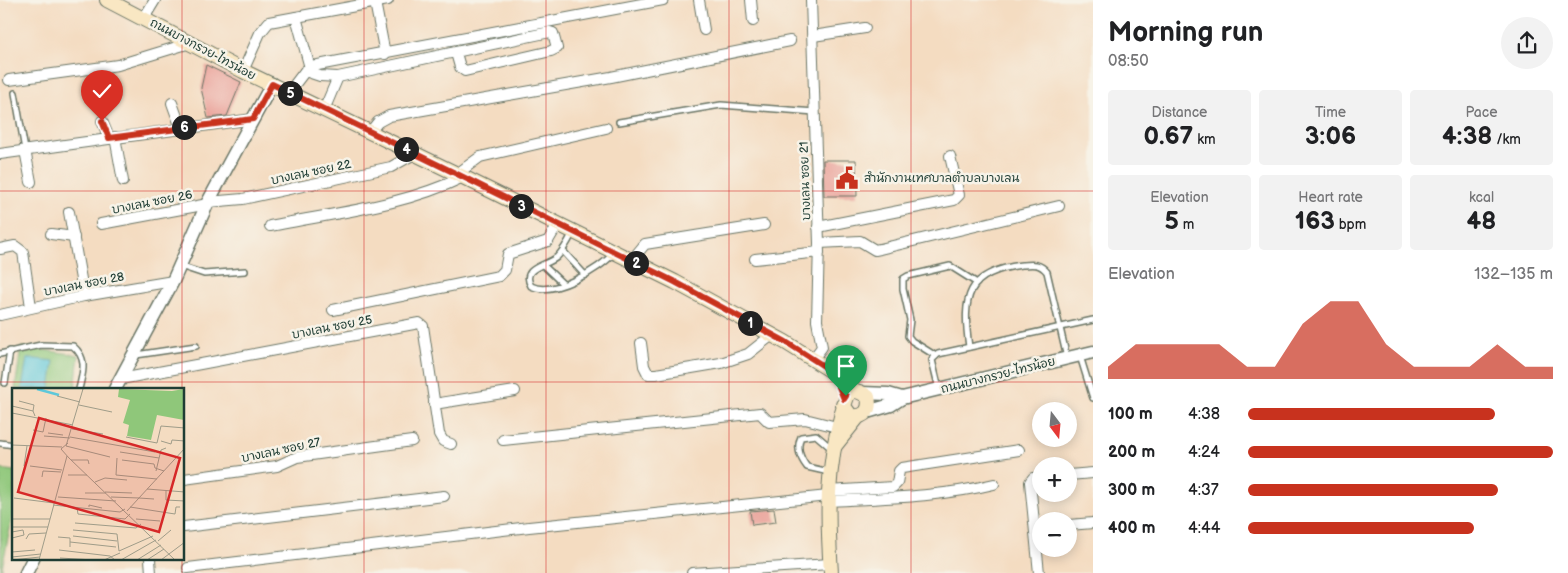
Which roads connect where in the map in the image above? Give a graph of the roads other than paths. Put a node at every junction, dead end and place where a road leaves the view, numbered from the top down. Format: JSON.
{"nodes":[{"id":1,"x":107,"y":0,"type":"edge"},
{"id":2,"x":155,"y":0,"type":"edge"},
{"id":3,"x":388,"y":0,"type":"edge"},
{"id":4,"x":663,"y":0,"type":"edge"},
{"id":5,"x":699,"y":0,"type":"edge"},
{"id":6,"x":750,"y":0,"type":"edge"},
{"id":7,"x":811,"y":0,"type":"edge"},
{"id":8,"x":375,"y":2,"type":"junction"},
{"id":9,"x":634,"y":3,"type":"edge"},
{"id":10,"x":296,"y":17,"type":"junction"},
{"id":11,"x":144,"y":18,"type":"junction"},
{"id":12,"x":753,"y":21,"type":"dead end"},
{"id":13,"x":865,"y":28,"type":"dead end"},
{"id":14,"x":704,"y":30,"type":"dead end"},
{"id":15,"x":813,"y":36,"type":"junction"},
{"id":16,"x":790,"y":41,"type":"dead end"},
{"id":17,"x":190,"y":43,"type":"junction"},
{"id":18,"x":456,"y":53,"type":"junction"},
{"id":19,"x":385,"y":54,"type":"junction"},
{"id":20,"x":308,"y":70,"type":"junction"},
{"id":21,"x":243,"y":71,"type":"junction"},
{"id":22,"x":338,"y":76,"type":"junction"},
{"id":23,"x":8,"y":80,"type":"dead end"},
{"id":24,"x":272,"y":84,"type":"junction"},
{"id":25,"x":15,"y":92,"type":"dead end"},
{"id":26,"x":289,"y":92,"type":"junction"},
{"id":27,"x":172,"y":103,"type":"dead end"},
{"id":28,"x":324,"y":110,"type":"junction"},
{"id":29,"x":816,"y":112,"type":"junction"},
{"id":30,"x":253,"y":119,"type":"junction"},
{"id":31,"x":102,"y":121,"type":"dead end"},
{"id":32,"x":619,"y":122,"type":"dead end"},
{"id":33,"x":181,"y":128,"type":"junction"},
{"id":34,"x":606,"y":128,"type":"dead end"},
{"id":35,"x":370,"y":132,"type":"junction"},
{"id":36,"x":112,"y":137,"type":"junction"},
{"id":37,"x":25,"y":150,"type":"junction"},
{"id":38,"x":416,"y":153,"type":"junction"},
{"id":39,"x":0,"y":154,"type":"edge"},
{"id":40,"x":950,"y":156,"type":"dead end"},
{"id":41,"x":460,"y":175,"type":"junction"},
{"id":42,"x":123,"y":181,"type":"dead end"},
{"id":43,"x":31,"y":182,"type":"dead end"},
{"id":44,"x":208,"y":203,"type":"junction"},
{"id":45,"x":1059,"y":206,"type":"dead end"},
{"id":46,"x":69,"y":212,"type":"dead end"},
{"id":47,"x":100,"y":224,"type":"dead end"},
{"id":48,"x":558,"y":224,"type":"junction"},
{"id":49,"x":764,"y":225,"type":"dead end"},
{"id":50,"x":270,"y":226,"type":"dead end"},
{"id":51,"x":818,"y":227,"type":"junction"},
{"id":52,"x":573,"y":232,"type":"junction"},
{"id":53,"x":51,"y":234,"type":"dead end"},
{"id":54,"x":74,"y":237,"type":"junction"},
{"id":55,"x":819,"y":248,"type":"junction"},
{"id":56,"x":0,"y":250,"type":"edge"},
{"id":57,"x":563,"y":251,"type":"junction"},
{"id":58,"x":614,"y":252,"type":"junction"},
{"id":59,"x":756,"y":259,"type":"dead end"},
{"id":60,"x":631,"y":261,"type":"junction"},
{"id":61,"x":543,"y":265,"type":"junction"},
{"id":62,"x":179,"y":266,"type":"junction"},
{"id":63,"x":245,"y":271,"type":"dead end"},
{"id":64,"x":585,"y":275,"type":"junction"},
{"id":65,"x":173,"y":281,"type":"junction"},
{"id":66,"x":977,"y":283,"type":"junction"},
{"id":67,"x":563,"y":284,"type":"junction"},
{"id":68,"x":84,"y":296,"type":"junction"},
{"id":69,"x":31,"y":307,"type":"junction"},
{"id":70,"x":333,"y":310,"type":"dead end"},
{"id":71,"x":0,"y":315,"type":"edge"},
{"id":72,"x":1093,"y":320,"type":"edge"},
{"id":73,"x":1060,"y":329,"type":"junction"},
{"id":74,"x":772,"y":335,"type":"junction"},
{"id":75,"x":641,"y":343,"type":"dead end"},
{"id":76,"x":196,"y":346,"type":"dead end"},
{"id":77,"x":969,"y":348,"type":"junction"},
{"id":78,"x":10,"y":351,"type":"junction"},
{"id":79,"x":1093,"y":352,"type":"edge"},
{"id":80,"x":0,"y":354,"type":"edge"},
{"id":81,"x":136,"y":355,"type":"junction"},
{"id":82,"x":1080,"y":355,"type":"junction"},
{"id":83,"x":936,"y":356,"type":"junction"},
{"id":84,"x":1067,"y":358,"type":"junction"},
{"id":85,"x":813,"y":359,"type":"junction"},
{"id":86,"x":5,"y":383,"type":"dead end"},
{"id":87,"x":118,"y":384,"type":"edge"},
{"id":88,"x":79,"y":388,"type":"edge"},
{"id":89,"x":939,"y":390,"type":"junction"},
{"id":90,"x":515,"y":391,"type":"dead end"},
{"id":91,"x":851,"y":397,"type":"junction"},
{"id":92,"x":902,"y":398,"type":"junction"},
{"id":93,"x":1093,"y":398,"type":"edge"},
{"id":94,"x":434,"y":404,"type":"junction"},
{"id":95,"x":862,"y":415,"type":"junction"},
{"id":96,"x":837,"y":427,"type":"junction"},
{"id":97,"x":503,"y":440,"type":"dead end"},
{"id":98,"x":412,"y":442,"type":"dead end"},
{"id":99,"x":451,"y":444,"type":"dead end"},
{"id":100,"x":834,"y":449,"type":"junction"},
{"id":101,"x":1019,"y":450,"type":"dead end"},
{"id":102,"x":829,"y":472,"type":"junction"},
{"id":103,"x":1093,"y":473,"type":"edge"},
{"id":104,"x":1077,"y":474,"type":"edge"},
{"id":105,"x":185,"y":479,"type":"edge"},
{"id":106,"x":1032,"y":479,"type":"edge"},
{"id":107,"x":994,"y":484,"type":"dead end"},
{"id":108,"x":1032,"y":494,"type":"edge"},
{"id":109,"x":444,"y":496,"type":"dead end"},
{"id":110,"x":828,"y":496,"type":"junction"},
{"id":111,"x":1093,"y":523,"type":"edge"},
{"id":112,"x":1077,"y":524,"type":"edge"},
{"id":113,"x":185,"y":527,"type":"edge"},
{"id":114,"x":1039,"y":557,"type":"edge"},
{"id":115,"x":32,"y":560,"type":"edge"},
{"id":116,"x":150,"y":560,"type":"edge"},
{"id":117,"x":188,"y":568,"type":"dead end"},
{"id":118,"x":831,"y":568,"type":"edge"},
{"id":119,"x":26,"y":573,"type":"edge"},
{"id":120,"x":151,"y":573,"type":"edge"},
{"id":121,"x":692,"y":573,"type":"edge"},
{"id":122,"x":1040,"y":573,"type":"edge"}],
"edges":[{"from":1,"to":11,"type":"main road","name":"ถนนบางกรวย-ไทรน้อย"},
{"from":2,"to":11,"type":"street"},
{"from":3,"to":8,"type":"street"},
{"from":4,"to":9,"type":"street"},
{"from":5,"to":14,"type":"street"},
{"from":6,"to":12,"type":"street"},
{"from":7,"to":15,"type":"street","name":"บางเลน ซอย 21"},
{"from":8,"to":10,"type":"street"},
{"from":8,"to":19,"type":"street"},
{"from":9,"to":19,"type":"street"},
{"from":10,"to":20,"type":"street"},
{"from":10,"to":21,"type":"street"},
{"from":11,"to":17,"type":"main road","name":"ถนนบางกรวย-ไทรน้อย"},
{"from":13,"to":15,"type":"street"},
{"from":15,"to":29,"type":"street","name":"บางเลน ซอย 21"},
{"from":16,"to":35,"type":"street"},
{"from":17,"to":21,"type":"main road","name":"ถนนบางกรวย-ไทรน้อย"},
{"from":17,"to":23,"type":"street"},
{"from":18,"to":18,"type":"street"},
{"from":18,"to":22,"type":"street"},
{"from":19,"to":20,"type":"street"},
{"from":20,"to":22,"type":"street"},
{"from":20,"to":26,"type":"street"},
{"from":21,"to":24,"type":"main road","name":"ถนนบางกรวย-ไทรน้อย"},
{"from":22,"to":28,"type":"street"},
{"from":24,"to":26,"type":"main road","name":"ถนนบางกรวย-ไทรน้อย"},
{"from":24,"to":30,"type":"street"},
{"from":25,"to":37,"type":"lane"},
{"from":26,"to":28,"type":"main road","name":"ถนนบางกรวย-ไทรน้อย"},
{"from":27,"to":33,"type":"street"},
{"from":28,"to":35,"type":"main road","name":"ถนนบางกรวย-ไทรน้อย"},
{"from":29,"to":32,"type":"lane"},
{"from":29,"to":51,"type":"street","name":"บางเลน ซอย 21"},
{"from":30,"to":33,"type":"street"},
{"from":30,"to":44,"type":"street"},
{"from":31,"to":36,"type":"street"},
{"from":33,"to":36,"type":"street"},
{"from":34,"to":41,"type":"street"},
{"from":35,"to":38,"type":"main road","name":"ถนนบางกรวย-ไทรน้อย"},
{"from":36,"to":37,"type":"street"},
{"from":36,"to":42,"type":"street"},
{"from":37,"to":39,"type":"street"},
{"from":37,"to":43,"type":"street"},
{"from":38,"to":41,"type":"main road","name":"ถนนบางกรวย-ไทรน้อย"},
{"from":38,"to":44,"type":"street","name":"บางเลน ซอย 22"},
{"from":40,"to":51,"type":"street"},
{"from":41,"to":48,"type":"main road","name":"ถนนบางกรวย-ไทรน้อย"},
{"from":41,"to":50,"type":"street"},
{"from":44,"to":47,"type":"street","name":"บางเลน ซอย 26"},
{"from":44,"to":62,"type":"street"},
{"from":45,"to":55,"type":"street"},
{"from":46,"to":54,"type":"street"},
{"from":48,"to":52,"type":"main road","name":"ถนนบางกรวย-ไทรน้อย"},
{"from":48,"to":70,"type":"street"},
{"from":49,"to":60,"type":"street"},
{"from":51,"to":55,"type":"street","name":"บางเลน ซอย 21"},
{"from":52,"to":57,"type":"lane"},
{"from":52,"to":58,"type":"main road","name":"ถนนบางกรวย-ไทรน้อย"},
{"from":53,"to":54,"type":"street"},
{"from":54,"to":68,"type":"street"},
{"from":55,"to":59,"type":"street"},
{"from":55,"to":85,"type":"street","name":"บางเลน ซอย 21"},
{"from":56,"to":69,"type":"street"},
{"from":57,"to":61,"type":"lane"},
{"from":57,"to":64,"type":"lane"},
{"from":58,"to":60,"type":"main road","name":"ถนนบางกรวย-ไทรน้อย"},
{"from":58,"to":64,"type":"lane"},
{"from":60,"to":74,"type":"main road","name":"ถนนบางกรวย-ไทรน้อย"},
{"from":61,"to":67,"type":"lane"},
{"from":61,"to":67,"type":"lane"},
{"from":62,"to":63,"type":"lane"},
{"from":62,"to":65,"type":"street"},
{"from":64,"to":67,"type":"lane"},
{"from":65,"to":68,"type":"street","name":"บางเลน ซอย 28"},
{"from":65,"to":81,"type":"street"},
{"from":66,"to":73,"type":"lane"},
{"from":66,"to":77,"type":"lane"},
{"from":66,"to":83,"type":"lane"},
{"from":68,"to":69,"type":"street","name":"บางเลน ซอย 28"},
{"from":69,"to":71,"type":"street","name":"บางเลน ซอย 28"},
{"from":72,"to":73,"type":"lane"},
{"from":73,"to":77,"type":"lane"},
{"from":73,"to":84,"type":"lane"},
{"from":74,"to":75,"type":"street"},
{"from":74,"to":85,"type":"main road","name":"ถนนบางกรวย-ไทรน้อย"},
{"from":76,"to":81,"type":"lane"},
{"from":77,"to":83,"type":"lane"},
{"from":78,"to":80,"type":"lane"},
{"from":78,"to":86,"type":"lane"},
{"from":78,"to":88,"type":"lane"},
{"from":79,"to":82,"type":"street","name":"ถนนบางกรวย-ไทรน้อย"},
{"from":81,"to":87,"type":"street"},
{"from":82,"to":84,"type":"street","name":"ถนนบางกรวย-ไทรน้อย"},
{"from":82,"to":93,"type":"lane"},
{"from":83,"to":89,"type":"lane"},
{"from":84,"to":89,"type":"street","name":"ถนนบางกรวย-ไทรน้อย"},
{"from":85,"to":91,"type":"main road","name":"ถนนบางกรวย-ไทรน้อย"},
{"from":87,"to":94,"type":"street","name":"บางเลน ซอย 25"},
{"from":89,"to":92,"type":"street","name":"ถนนบางกรวย-ไทรน้อย"},
{"from":90,"to":94,"type":"street"},
{"from":91,"to":92,"type":"street","name":"ถนนบางกรวย-ไทรน้อย"},
{"from":91,"to":95,"type":"main road"},
{"from":91,"to":95,"type":"main road"},
{"from":91,"to":96,"type":"main road"},
{"from":92,"to":95,"type":"street","name":"ถนนบางกรวย-ไทรน้อย"},
{"from":94,"to":99,"type":"street","name":"บางเลน ซอย 25"},
{"from":95,"to":100,"type":"main road"},
{"from":96,"to":97,"type":"street"},
{"from":96,"to":100,"type":"main road"},
{"from":98,"to":105,"type":"street","name":"บางเลน ซอย 27"},
{"from":100,"to":102,"type":"main road"},
{"from":100,"to":102,"type":"lane"},
{"from":101,"to":110,"type":"street"},
{"from":102,"to":110,"type":"main road"},
{"from":103,"to":104,"type":"street"},
{"from":106,"to":108,"type":"street"},
{"from":107,"to":110,"type":"street"},
{"from":109,"to":113,"type":"street"},
{"from":110,"to":117,"type":"street"},
{"from":110,"to":118,"type":"main road"},
{"from":111,"to":112,"type":"street"},
{"from":114,"to":122,"type":"street"},
{"from":115,"to":119,"type":"street"},
{"from":116,"to":120,"type":"street"},
{"from":118,"to":121,"type":"street"}]}
